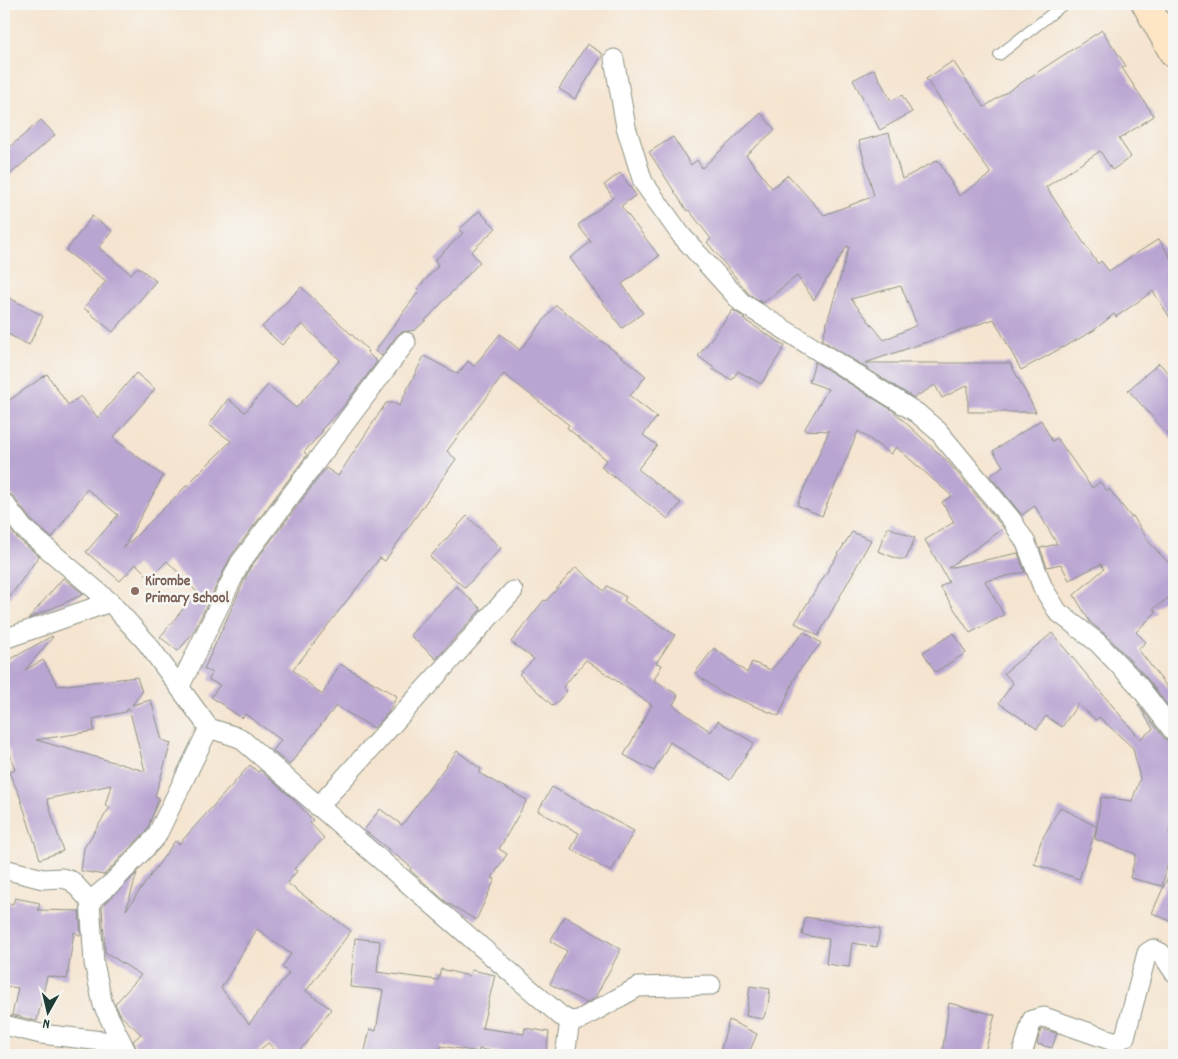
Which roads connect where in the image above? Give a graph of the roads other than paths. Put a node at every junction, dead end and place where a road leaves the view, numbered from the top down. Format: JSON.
{"nodes":[{"id":1,"x":1064,"y":4,"type":"edge"},
{"id":2,"x":1146,"y":4,"type":"edge"},
{"id":3,"x":1174,"y":54,"type":"edge"},
{"id":4,"x":999,"y":55,"type":"dead end"},
{"id":5,"x":614,"y":59,"type":"dead end"},
{"id":6,"x":406,"y":342,"type":"dead end"},
{"id":7,"x":4,"y":503,"type":"edge"},
{"id":8,"x":513,"y":591,"type":"dead end"},
{"id":9,"x":110,"y":602,"type":"junction"},
{"id":10,"x":4,"y":639,"type":"edge"},
{"id":11,"x":180,"y":686,"type":"junction"},
{"id":12,"x":209,"y":728,"type":"junction"},
{"id":13,"x":1174,"y":732,"type":"edge"},
{"id":14,"x":318,"y":807,"type":"junction"},
{"id":15,"x":4,"y":869,"type":"edge"},
{"id":16,"x":90,"y":901,"type":"junction"},
{"id":17,"x":1174,"y":972,"type":"edge"},
{"id":18,"x":711,"y":985,"type":"dead end"},
{"id":19,"x":570,"y":1021,"type":"junction"},
{"id":20,"x":4,"y":1025,"type":"edge"},
{"id":21,"x":124,"y":1049,"type":"edge"},
{"id":22,"x":565,"y":1055,"type":"edge"},
{"id":23,"x":1022,"y":1055,"type":"edge"}],
"edges":[{"from":1,"to":4,"type":"lane"},
{"from":2,"to":3,"type":"main road"},
{"from":5,"to":13,"type":"street"},
{"from":6,"to":11,"type":"street"},
{"from":7,"to":9,"type":"street"},
{"from":8,"to":14,"type":"street"},
{"from":9,"to":10,"type":"street"},
{"from":9,"to":11,"type":"street"},
{"from":11,"to":12,"type":"street"},
{"from":12,"to":14,"type":"street"},
{"from":12,"to":16,"type":"street"},
{"from":14,"to":19,"type":"street"},
{"from":15,"to":16,"type":"street"},
{"from":16,"to":21,"type":"street"},
{"from":17,"to":23,"type":"street"},
{"from":18,"to":19,"type":"street"},
{"from":19,"to":22,"type":"street"},
{"from":20,"to":21,"type":"street"}]}
